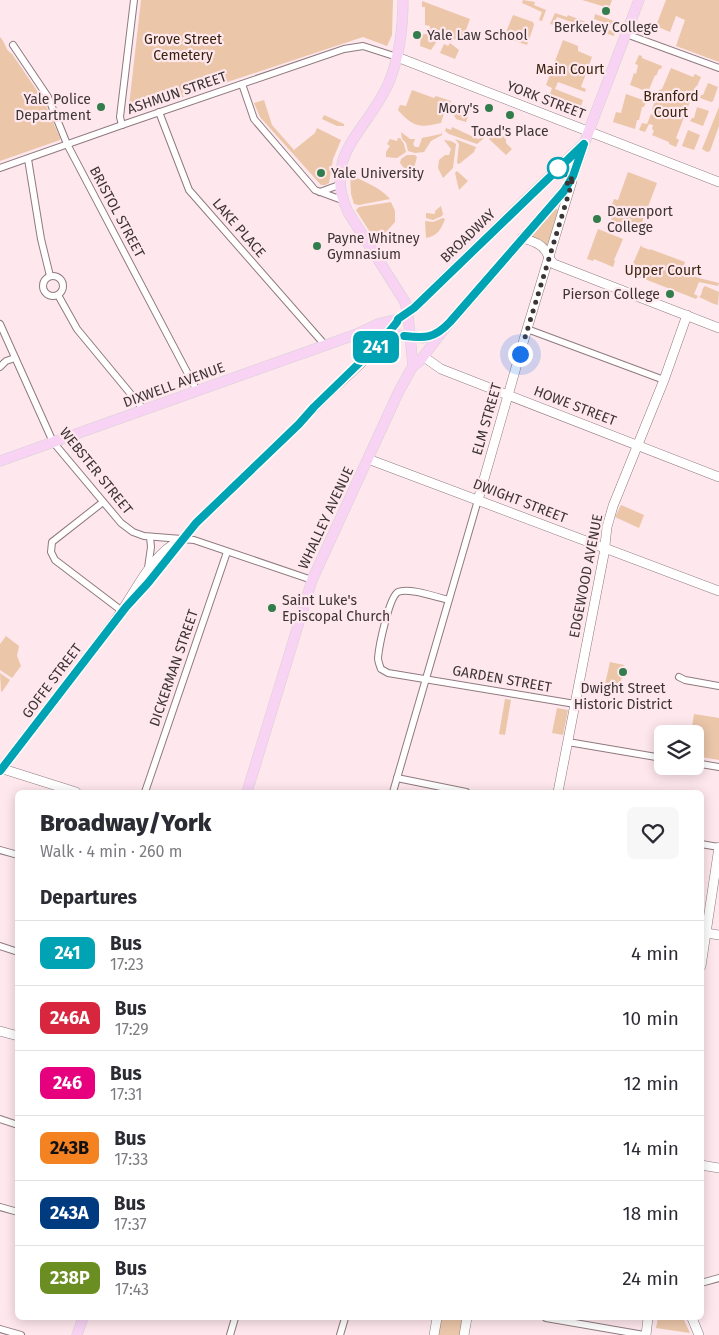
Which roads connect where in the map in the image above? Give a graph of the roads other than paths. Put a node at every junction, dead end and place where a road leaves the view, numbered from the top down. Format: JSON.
{"nodes":[{"id":1,"x":134,"y":0,"type":"edge"},
{"id":2,"x":403,"y":0,"type":"edge"},
{"id":3,"x":639,"y":0,"type":"edge"},
{"id":4,"x":626,"y":34,"type":"junction"},
{"id":5,"x":13,"y":45,"type":"dead end"},
{"id":6,"x":363,"y":46,"type":"joint"},
{"id":7,"x":397,"y":57,"type":"junction"},
{"id":8,"x":719,"y":68,"type":"edge"},
{"id":9,"x":242,"y":84,"type":"junction"},
{"id":10,"x":159,"y":112,"type":"junction"},
{"id":11,"x":122,"y":124,"type":"junction"},
{"id":12,"x":589,"y":131,"type":"junction"},
{"id":13,"x":67,"y":144,"type":"junction"},
{"id":14,"x":584,"y":144,"type":"junction"},
{"id":15,"x":28,"y":159,"type":"junction"},
{"id":16,"x":0,"y":168,"type":"edge"},
{"id":17,"x":556,"y":170,"type":"junction"},
{"id":18,"x":571,"y":180,"type":"junction"},
{"id":19,"x":719,"y":182,"type":"edge"},
{"id":20,"x":339,"y":185,"type":"junction"},
{"id":21,"x":319,"y":192,"type":"junction"},
{"id":22,"x":342,"y":200,"type":"junction"},
{"id":23,"x":522,"y":238,"type":"junction"},
{"id":24,"x":548,"y":258,"type":"junction"},
{"id":25,"x":50,"y":276,"type":"junction"},
{"id":26,"x":58,"y":295,"type":"junction"},
{"id":27,"x":687,"y":315,"type":"junction"},
{"id":28,"x":402,"y":316,"type":"junction"},
{"id":29,"x":0,"y":324,"type":"edge"},
{"id":30,"x":445,"y":328,"type":"junction"},
{"id":31,"x":719,"y":328,"type":"edge"},
{"id":32,"x":527,"y":329,"type":"junction"},
{"id":33,"x":357,"y":334,"type":"junction"},
{"id":34,"x":386,"y":335,"type":"junction"},
{"id":35,"x":410,"y":337,"type":"junction"},
{"id":36,"x":325,"y":345,"type":"junction"},
{"id":37,"x":424,"y":357,"type":"junction"},
{"id":38,"x":15,"y":358,"type":"junction"},
{"id":39,"x":3,"y":361,"type":"edge"},
{"id":40,"x":413,"y":366,"type":"junction"},
{"id":41,"x":0,"y":367,"type":"edge"},
{"id":42,"x":664,"y":380,"type":"junction"},
{"id":43,"x":197,"y":391,"type":"junction"},
{"id":44,"x":508,"y":394,"type":"junction"},
{"id":45,"x":144,"y":410,"type":"junction"},
{"id":46,"x":53,"y":442,"type":"junction"},
{"id":47,"x":638,"y":445,"type":"junction"},
{"id":48,"x":368,"y":459,"type":"junction"},
{"id":49,"x":0,"y":461,"type":"edge"},
{"id":50,"x":719,"y":477,"type":"edge"},
{"id":51,"x":478,"y":500,"type":"junction"},
{"id":52,"x":103,"y":502,"type":"junction"},
{"id":53,"x":150,"y":538,"type":"junction"},
{"id":54,"x":182,"y":539,"type":"junction"},
{"id":55,"x":605,"y":548,"type":"junction"},
{"id":56,"x":227,"y":552,"type":"junction"},
{"id":57,"x":147,"y":571,"type":"junction"},
{"id":58,"x":312,"y":580,"type":"junction"},
{"id":59,"x":719,"y":591,"type":"edge"},
{"id":60,"x":448,"y":600,"type":"junction"},
{"id":61,"x":124,"y":609,"type":"junction"},
{"id":62,"x":679,"y":677,"type":"dead end"},
{"id":63,"x":425,"y":679,"type":"junction"},
{"id":64,"x":719,"y":686,"type":"edge"},
{"id":65,"x":575,"y":704,"type":"junction"},
{"id":66,"x":568,"y":742,"type":"junction"},
{"id":67,"x":654,"y":757,"type":"edge"},
{"id":68,"x":704,"y":764,"type":"edge"},
{"id":69,"x":719,"y":767,"type":"edge"},
{"id":70,"x":0,"y":769,"type":"edge"},
{"id":71,"x":397,"y":778,"type":"junction"},
{"id":72,"x":69,"y":790,"type":"edge"},
{"id":73,"x":146,"y":790,"type":"edge"},
{"id":74,"x":248,"y":790,"type":"edge"},
{"id":75,"x":394,"y":790,"type":"edge"},
{"id":76,"x":456,"y":790,"type":"edge"},
{"id":77,"x":558,"y":790,"type":"edge"},
{"id":78,"x":704,"y":844,"type":"edge"},
{"id":79,"x":719,"y":847,"type":"edge"},
{"id":80,"x":0,"y":850,"type":"edge"},
{"id":81,"x":15,"y":854,"type":"edge"},
{"id":82,"x":704,"y":932,"type":"edge"},
{"id":83,"x":719,"y":935,"type":"edge"},
{"id":84,"x":0,"y":946,"type":"edge"},
{"id":85,"x":15,"y":951,"type":"edge"},
{"id":86,"x":0,"y":1031,"type":"edge"},
{"id":87,"x":15,"y":1035,"type":"edge"},
{"id":88,"x":0,"y":1119,"type":"edge"},
{"id":89,"x":15,"y":1123,"type":"edge"},
{"id":90,"x":704,"y":1166,"type":"edge"},
{"id":91,"x":719,"y":1168,"type":"edge"},
{"id":92,"x":0,"y":1207,"type":"edge"},
{"id":93,"x":15,"y":1211,"type":"edge"},
{"id":94,"x":719,"y":1278,"type":"edge"},
{"id":95,"x":704,"y":1282,"type":"edge"},
{"id":96,"x":82,"y":1320,"type":"edge"},
{"id":97,"x":234,"y":1320,"type":"edge"},
{"id":98,"x":344,"y":1320,"type":"edge"},
{"id":99,"x":437,"y":1320,"type":"edge"},
{"id":100,"x":467,"y":1320,"type":"edge"},
{"id":101,"x":558,"y":1320,"type":"edge"},
{"id":102,"x":648,"y":1320,"type":"edge"},
{"id":103,"x":693,"y":1320,"type":"edge"},
{"id":104,"x":0,"y":1329,"type":"edge"},
{"id":105,"x":20,"y":1335,"type":"edge"},
{"id":106,"x":78,"y":1335,"type":"edge"},
{"id":107,"x":230,"y":1335,"type":"edge"},
{"id":108,"x":340,"y":1335,"type":"edge"},
{"id":109,"x":434,"y":1335,"type":"edge"},
{"id":110,"x":464,"y":1335,"type":"edge"},
{"id":111,"x":645,"y":1335,"type":"edge"},
{"id":112,"x":699,"y":1335,"type":"edge"}],
"edges":[{"from":1,"to":11,"type":"street"},
{"from":2,"to":7,"type":"main road"},
{"from":3,"to":4,"type":"main road","name":"ELM STREET"},
{"from":4,"to":8,"type":"street"},
{"from":4,"to":12,"type":"main road","name":"ELM STREET"},
{"from":5,"to":13,"type":"street","name":"BRISTOL STREET"},
{"from":6,"to":7,"type":"street","name":"YORK STREET"},
{"from":6,"to":9,"type":"street","name":"ASHMUN STREET"},
{"from":7,"to":12,"type":"main road","name":"YORK STREET"},
{"from":7,"to":20,"type":"main road"},
{"from":9,"to":10,"type":"street","name":"ASHMUN STREET"},
{"from":9,"to":21,"type":"street"},
{"from":10,"to":11,"type":"street","name":"ASHMUN STREET"},
{"from":10,"to":36,"type":"street","name":"LAKE PLACE"},
{"from":11,"to":13,"type":"street","name":"ASHMUN STREET"},
{"from":12,"to":14,"type":"main road","name":"ELM STREET"},
{"from":12,"to":19,"type":"main road","name":"YORK STREET"},
{"from":13,"to":15,"type":"street","name":"ASHMUN STREET"},
{"from":13,"to":43,"type":"street","name":"BRISTOL STREET"},
{"from":14,"to":17,"type":"main road","name":"BROADWAY"},
{"from":14,"to":18,"type":"main road","name":"ELM STREET"},
{"from":15,"to":16,"type":"street","name":"ASHMUN STREET"},
{"from":15,"to":25,"type":"street"},
{"from":17,"to":18,"type":"main road"},
{"from":17,"to":28,"type":"main road","name":"BROADWAY"},
{"from":18,"to":23,"type":"main road"},
{"from":18,"to":24,"type":"main road","name":"ELM STREET"},
{"from":20,"to":21,"type":"street"},
{"from":20,"to":22,"type":"main road"},
{"from":21,"to":22,"type":"street"},
{"from":22,"to":28,"type":"main road"},
{"from":23,"to":24,"type":"main road"},
{"from":23,"to":30,"type":"main road"},
{"from":24,"to":27,"type":"main road"},
{"from":24,"to":32,"type":"main road","name":"ELM STREET"},
{"from":25,"to":26,"type":"street"},
{"from":25,"to":26,"type":"street"},
{"from":26,"to":45,"type":"street"},
{"from":27,"to":31,"type":"main road"},
{"from":27,"to":42,"type":"main road","name":"EDGEWOOD AVENUE"},
{"from":28,"to":33,"type":"main road","name":"DIXWELL AVENUE"},
{"from":28,"to":34,"type":"main road","name":"GOFFE STREET"},
{"from":28,"to":35,"type":"main road"},
{"from":29,"to":38,"type":"street","name":"WEBSTER STREET"},
{"from":30,"to":35,"type":"main road","name":"DIXWELL AVENUE"},
{"from":30,"to":37,"type":"main road","name":"WHALLEY AVENUE"},
{"from":32,"to":42,"type":"street"},
{"from":32,"to":44,"type":"main road","name":"ELM STREET"},
{"from":33,"to":34,"type":"main road","name":"DIXWELL AVENUE"},
{"from":33,"to":36,"type":"main road","name":"DIXWELL AVENUE"},
{"from":34,"to":35,"type":"main road","name":"DIXWELL AVENUE"},
{"from":34,"to":54,"type":"main road","name":"GOFFE STREET"},
{"from":35,"to":40,"type":"main road"},
{"from":36,"to":43,"type":"main road","name":"DIXWELL AVENUE"},
{"from":37,"to":40,"type":"main road","name":"WHALLEY AVENUE"},
{"from":37,"to":44,"type":"main road","name":"HOWE STREET"},
{"from":38,"to":39,"type":"street"},
{"from":38,"to":46,"type":"street","name":"WEBSTER STREET"},
{"from":39,"to":41,"type":"street"},
{"from":40,"to":48,"type":"main road","name":"WHALLEY AVENUE"},
{"from":42,"to":47,"type":"main road","name":"EDGEWOOD AVENUE"},
{"from":43,"to":45,"type":"main road","name":"DIXWELL AVENUE"},
{"from":44,"to":47,"type":"main road","name":"HOWE STREET"},
{"from":44,"to":51,"type":"main road","name":"ELM STREET"},
{"from":45,"to":46,"type":"main road","name":"DIXWELL AVENUE"},
{"from":46,"to":49,"type":"main road","name":"DIXWELL AVENUE"},
{"from":46,"to":52,"type":"street","name":"WEBSTER STREET"},
{"from":47,"to":50,"type":"main road","name":"HOWE STREET"},
{"from":47,"to":55,"type":"main road","name":"EDGEWOOD AVENUE"},
{"from":48,"to":51,"type":"main road","name":"DWIGHT STREET"},
{"from":48,"to":58,"type":"main road","name":"WHALLEY AVENUE"},
{"from":51,"to":55,"type":"main road","name":"DWIGHT STREET"},
{"from":51,"to":60,"type":"street","name":"ELM STREET"},
{"from":52,"to":53,"type":"street","name":"WEBSTER STREET"},
{"from":52,"to":61,"type":"street"},
{"from":53,"to":54,"type":"street","name":"WEBSTER STREET"},
{"from":53,"to":57,"type":"street"},
{"from":54,"to":56,"type":"street","name":"WEBSTER STREET"},
{"from":54,"to":57,"type":"main road","name":"GOFFE STREET"},
{"from":54,"to":61,"type":"main road","name":"GOFFE STREET"},
{"from":55,"to":59,"type":"main road","name":"DWIGHT STREET"},
{"from":55,"to":65,"type":"main road","name":"EDGEWOOD AVENUE"},
{"from":56,"to":58,"type":"street","name":"WEBSTER STREET"},
{"from":56,"to":73,"type":"street","name":"DICKERMAN STREET"},
{"from":57,"to":61,"type":"main road","name":"GOFFE STREET"},
{"from":58,"to":74,"type":"main road","name":"WHALLEY AVENUE"},
{"from":60,"to":63,"type":"street","name":"ELM STREET"},
{"from":60,"to":63,"type":"street","name":"GARDEN STREET"},
{"from":61,"to":70,"type":"main road","name":"GOFFE STREET"},
{"from":62,"to":64,"type":"street"},
{"from":63,"to":65,"type":"street","name":"GARDEN STREET"},
{"from":63,"to":71,"type":"street","name":"ELM STREET"},
{"from":65,"to":66,"type":"main road","name":"EDGEWOOD AVENUE"},
{"from":66,"to":67,"type":"street"},
{"from":66,"to":77,"type":"main road","name":"EDGEWOOD AVENUE"},
{"from":68,"to":69,"type":"street"},
{"from":70,"to":72,"type":"main road"},
{"from":71,"to":75,"type":"street","name":"ELM STREET"},
{"from":71,"to":76,"type":"street"},
{"from":78,"to":79,"type":"street"},
{"from":79,"to":82,"type":"main road"},
{"from":80,"to":81,"type":"street"},
{"from":82,"to":83,"type":"main road"},
{"from":84,"to":85,"type":"street"},
{"from":86,"to":87,"type":"main road"},
{"from":88,"to":89,"type":"street"},
{"from":90,"to":91,"type":"main road"},
{"from":92,"to":93,"type":"street"},
{"from":94,"to":95,"type":"street"},
{"from":96,"to":106,"type":"main road"},
{"from":97,"to":107,"type":"street"},
{"from":98,"to":108,"type":"street"},
{"from":99,"to":109,"type":"main road"},
{"from":100,"to":110,"type":"main road"},
{"from":101,"to":111,"type":"street"},
{"from":102,"to":111,"type":"main road"},
{"from":103,"to":112,"type":"main road"},
{"from":104,"to":105,"type":"street"}]}
